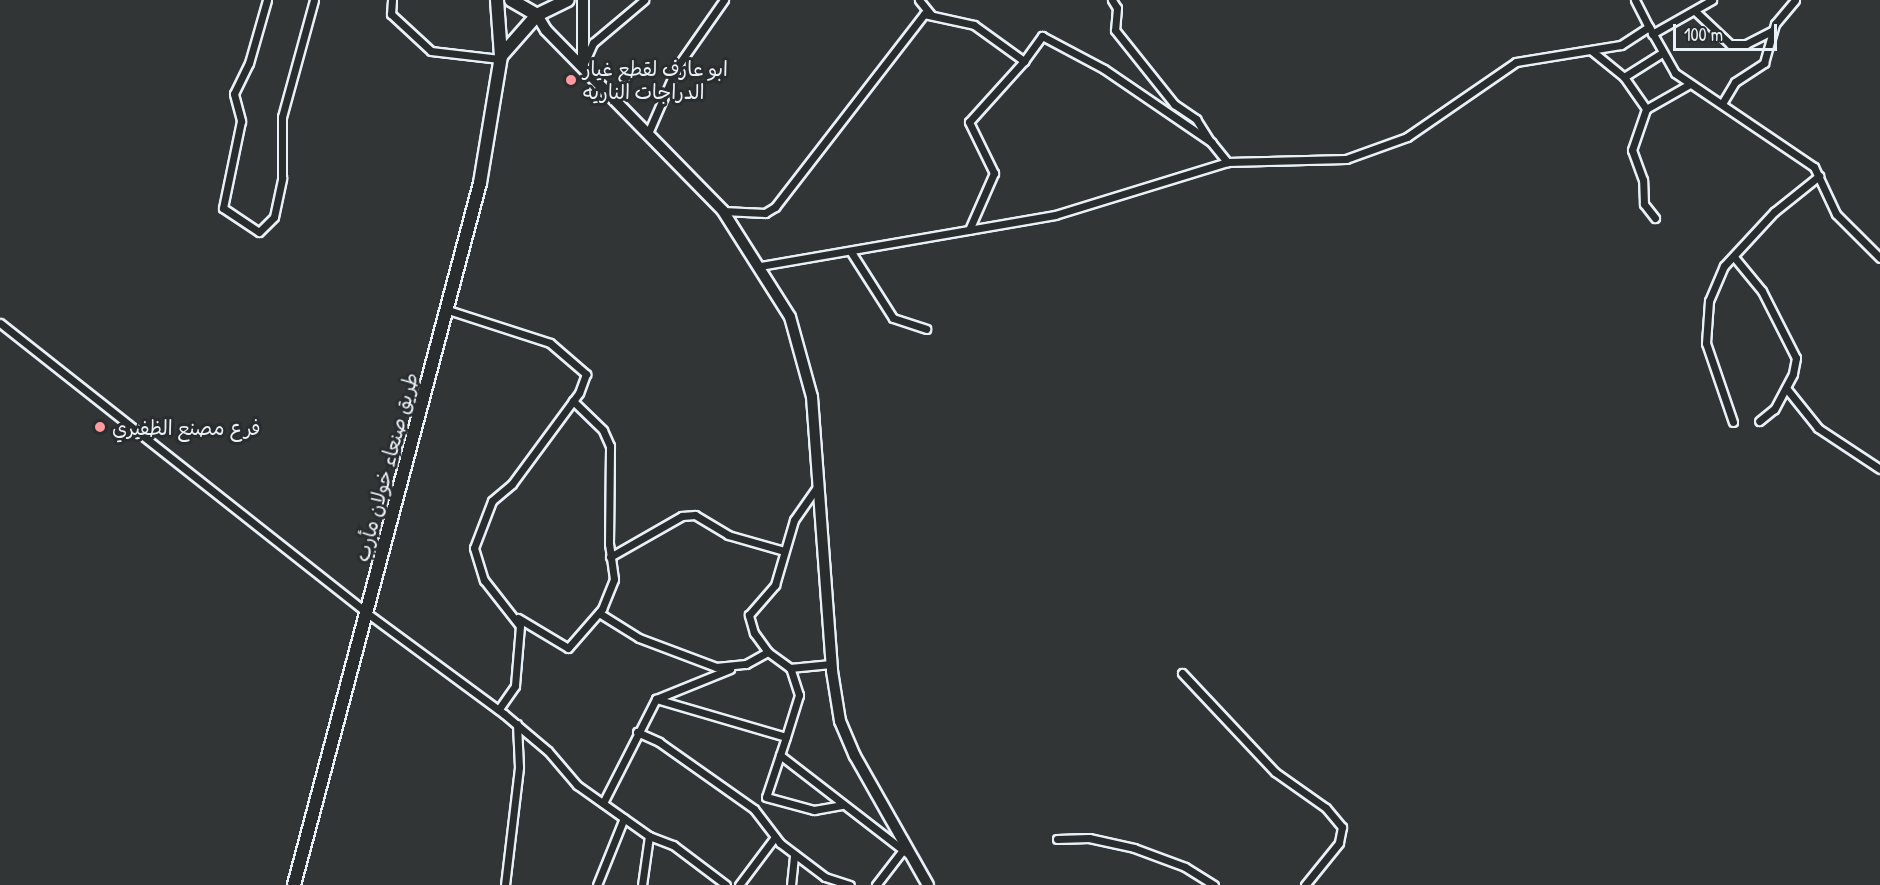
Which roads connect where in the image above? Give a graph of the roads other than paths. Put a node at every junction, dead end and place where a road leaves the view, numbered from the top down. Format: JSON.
{"nodes":[{"id":1,"x":267,"y":0,"type":"edge"},
{"id":2,"x":314,"y":0,"type":"edge"},
{"id":3,"x":392,"y":0,"type":"edge"},
{"id":4,"x":496,"y":0,"type":"edge"},
{"id":5,"x":511,"y":0,"type":"edge"},
{"id":6,"x":568,"y":0,"type":"edge"},
{"id":7,"x":583,"y":0,"type":"edge"},
{"id":8,"x":644,"y":0,"type":"edge"},
{"id":9,"x":724,"y":0,"type":"edge"},
{"id":10,"x":919,"y":0,"type":"edge"},
{"id":11,"x":1112,"y":0,"type":"edge"},
{"id":12,"x":1635,"y":0,"type":"edge"},
{"id":13,"x":1712,"y":0,"type":"edge"},
{"id":14,"x":1795,"y":0,"type":"edge"},
{"id":15,"x":1696,"y":12,"type":"junction"},
{"id":16,"x":537,"y":15,"type":"junction"},
{"id":17,"x":931,"y":15,"type":"junction"},
{"id":18,"x":1650,"y":30,"type":"junction"},
{"id":19,"x":1772,"y":31,"type":"junction"},
{"id":20,"x":1592,"y":51,"type":"junction"},
{"id":21,"x":1662,"y":53,"type":"junction"},
{"id":22,"x":501,"y":58,"type":"junction"},
{"id":23,"x":1024,"y":61,"type":"junction"},
{"id":24,"x":583,"y":64,"type":"junction"},
{"id":25,"x":1624,"y":77,"type":"junction"},
{"id":26,"x":1690,"y":84,"type":"junction"},
{"id":27,"x":1723,"y":102,"type":"junction"},
{"id":28,"x":1646,"y":109,"type":"junction"},
{"id":29,"x":649,"y":131,"type":"junction"},
{"id":30,"x":1210,"y":142,"type":"junction"},
{"id":31,"x":1227,"y":162,"type":"junction"},
{"id":32,"x":1819,"y":176,"type":"junction"},
{"id":33,"x":723,"y":211,"type":"junction"},
{"id":34,"x":1655,"y":218,"type":"dead end"},
{"id":35,"x":969,"y":230,"type":"junction"},
{"id":36,"x":851,"y":252,"type":"junction"},
{"id":37,"x":1734,"y":257,"type":"junction"},
{"id":38,"x":1880,"y":258,"type":"edge"},
{"id":39,"x":760,"y":266,"type":"junction"},
{"id":40,"x":448,"y":310,"type":"junction"},
{"id":41,"x":0,"y":323,"type":"edge"},
{"id":42,"x":926,"y":328,"type":"dead end"},
{"id":43,"x":1786,"y":388,"type":"junction"},
{"id":44,"x":573,"y":401,"type":"junction"},
{"id":45,"x":1759,"y":421,"type":"dead end"},
{"id":46,"x":1733,"y":422,"type":"dead end"},
{"id":47,"x":1880,"y":469,"type":"edge"},
{"id":48,"x":818,"y":486,"type":"junction"},
{"id":49,"x":784,"y":551,"type":"junction"},
{"id":50,"x":610,"y":557,"type":"junction"},
{"id":51,"x":367,"y":613,"type":"junction"},
{"id":52,"x":599,"y":613,"type":"junction"},
{"id":53,"x":518,"y":618,"type":"junction"},
{"id":54,"x":768,"y":652,"type":"junction"},
{"id":55,"x":831,"y":664,"type":"junction"},
{"id":56,"x":732,"y":668,"type":"junction"},
{"id":57,"x":790,"y":668,"type":"junction"},
{"id":58,"x":1182,"y":673,"type":"dead end"},
{"id":59,"x":656,"y":699,"type":"junction"},
{"id":60,"x":498,"y":710,"type":"junction"},
{"id":61,"x":517,"y":724,"type":"junction"},
{"id":62,"x":637,"y":732,"type":"junction"},
{"id":63,"x":786,"y":737,"type":"junction"},
{"id":64,"x":780,"y":754,"type":"junction"},
{"id":65,"x":766,"y":797,"type":"junction"},
{"id":66,"x":603,"y":803,"type":"junction"},
{"id":67,"x":842,"y":804,"type":"junction"},
{"id":68,"x":754,"y":808,"type":"junction"},
{"id":69,"x":624,"y":819,"type":"junction"},
{"id":70,"x":649,"y":836,"type":"junction"},
{"id":71,"x":776,"y":837,"type":"junction"},
{"id":72,"x":1057,"y":839,"type":"dead end"},
{"id":73,"x":907,"y":853,"type":"junction"},
{"id":74,"x":794,"y":854,"type":"junction"},
{"id":75,"x":828,"y":882,"type":"edge"},
{"id":76,"x":294,"y":885,"type":"edge"},
{"id":77,"x":505,"y":885,"type":"edge"},
{"id":78,"x":597,"y":885,"type":"edge"},
{"id":79,"x":642,"y":885,"type":"edge"},
{"id":80,"x":726,"y":885,"type":"edge"},
{"id":81,"x":739,"y":885,"type":"edge"},
{"id":82,"x":790,"y":885,"type":"edge"},
{"id":83,"x":850,"y":885,"type":"edge"},
{"id":84,"x":876,"y":885,"type":"edge"},
{"id":85,"x":927,"y":885,"type":"edge"},
{"id":86,"x":1214,"y":885,"type":"edge"},
{"id":87,"x":1305,"y":885,"type":"edge"}],
"edges":[{"from":1,"to":2,"type":"street"},
{"from":3,"to":22,"type":"street"},
{"from":4,"to":22,"type":"main road","name":"طريق صنعاء خولان مأرب"},
{"from":5,"to":16,"type":"main road"},
{"from":6,"to":16,"type":"main road"},
{"from":7,"to":24,"type":"street"},
{"from":8,"to":24,"type":"street"},
{"from":9,"to":29,"type":"street"},
{"from":10,"to":17,"type":"street"},
{"from":11,"to":30,"type":"street"},
{"from":12,"to":18,"type":"street"},
{"from":13,"to":15,"type":"street"},
{"from":14,"to":19,"type":"street"},
{"from":15,"to":18,"type":"street"},
{"from":15,"to":19,"type":"street"},
{"from":16,"to":22,"type":"main road"},
{"from":16,"to":24,"type":"street"},
{"from":17,"to":23,"type":"street"},
{"from":17,"to":33,"type":"street"},
{"from":18,"to":20,"type":"street"},
{"from":18,"to":21,"type":"street"},
{"from":19,"to":27,"type":"street"},
{"from":20,"to":25,"type":"street"},
{"from":20,"to":31,"type":"street"},
{"from":21,"to":25,"type":"street"},
{"from":21,"to":26,"type":"street"},
{"from":22,"to":40,"type":"main road","name":"طريق صنعاء خولان مأرب"},
{"from":23,"to":30,"type":"street"},
{"from":23,"to":35,"type":"street"},
{"from":24,"to":29,"type":"street"},
{"from":25,"to":28,"type":"street"},
{"from":26,"to":27,"type":"street"},
{"from":26,"to":28,"type":"street"},
{"from":27,"to":32,"type":"street"},
{"from":28,"to":34,"type":"street"},
{"from":29,"to":33,"type":"street"},
{"from":30,"to":31,"type":"street"},
{"from":31,"to":35,"type":"street"},
{"from":32,"to":37,"type":"street"},
{"from":32,"to":38,"type":"street"},
{"from":33,"to":39,"type":"street"},
{"from":35,"to":36,"type":"street"},
{"from":36,"to":39,"type":"street"},
{"from":36,"to":42,"type":"street"},
{"from":37,"to":43,"type":"street"},
{"from":37,"to":46,"type":"street"},
{"from":39,"to":48,"type":"street"},
{"from":40,"to":44,"type":"street"},
{"from":40,"to":51,"type":"main road","name":"طريق صنعاء خولان مأرب"},
{"from":41,"to":51,"type":"street"},
{"from":43,"to":45,"type":"street"},
{"from":43,"to":47,"type":"street"},
{"from":44,"to":50,"type":"street"},
{"from":44,"to":53,"type":"street"},
{"from":48,"to":49,"type":"street"},
{"from":48,"to":55,"type":"street"},
{"from":49,"to":50,"type":"street"},
{"from":49,"to":54,"type":"street"},
{"from":50,"to":52,"type":"street"},
{"from":51,"to":60,"type":"street"},
{"from":51,"to":76,"type":"main road","name":"طريق صنعاء خولان مأرب"},
{"from":52,"to":53,"type":"street"},
{"from":52,"to":56,"type":"street"},
{"from":53,"to":60,"type":"street"},
{"from":54,"to":56,"type":"street"},
{"from":54,"to":57,"type":"street"},
{"from":55,"to":57,"type":"street"},
{"from":55,"to":73,"type":"street"},
{"from":56,"to":59,"type":"street"},
{"from":57,"to":63,"type":"street"},
{"from":58,"to":87,"type":"street"},
{"from":59,"to":62,"type":"street"},
{"from":59,"to":63,"type":"street"},
{"from":60,"to":61,"type":"street"},
{"from":61,"to":66,"type":"street"},
{"from":61,"to":77,"type":"street"},
{"from":62,"to":66,"type":"street"},
{"from":62,"to":68,"type":"street"},
{"from":63,"to":64,"type":"street"},
{"from":64,"to":65,"type":"street"},
{"from":64,"to":67,"type":"street"},
{"from":65,"to":67,"type":"street"},
{"from":65,"to":68,"type":"street"},
{"from":66,"to":69,"type":"street"},
{"from":67,"to":73,"type":"street"},
{"from":68,"to":71,"type":"street"},
{"from":69,"to":70,"type":"street"},
{"from":69,"to":78,"type":"street"},
{"from":70,"to":79,"type":"street"},
{"from":70,"to":80,"type":"street"},
{"from":71,"to":74,"type":"street"},
{"from":71,"to":81,"type":"street"},
{"from":72,"to":86,"type":"street"},
{"from":73,"to":84,"type":"street"},
{"from":73,"to":85,"type":"street"},
{"from":74,"to":75,"type":"street"},
{"from":74,"to":82,"type":"street"},
{"from":75,"to":83,"type":"street"}]}
